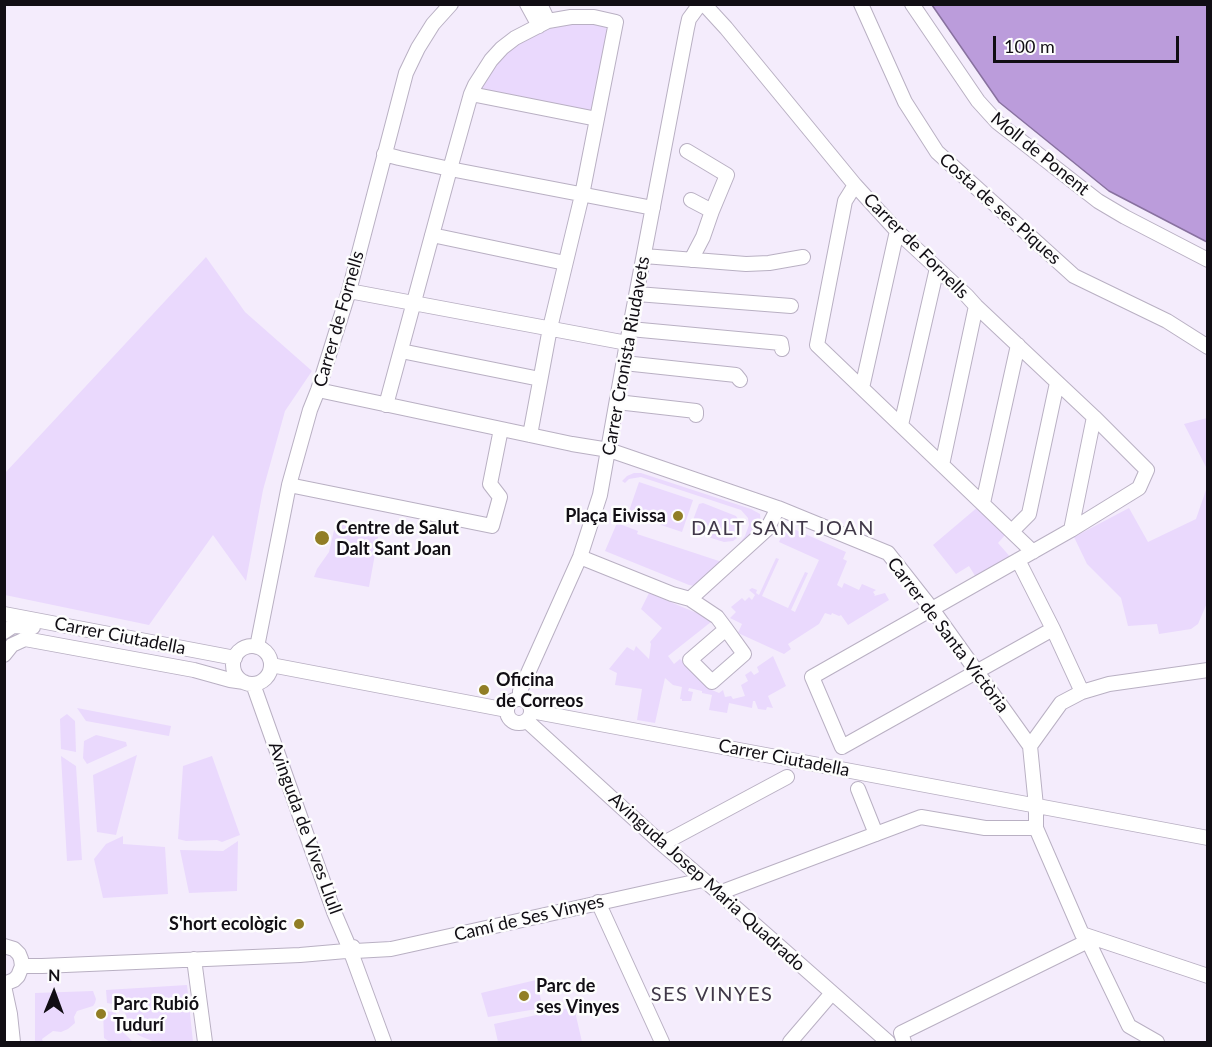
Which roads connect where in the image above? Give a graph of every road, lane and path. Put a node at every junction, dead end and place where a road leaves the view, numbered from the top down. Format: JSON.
{"nodes":[{"id":1,"x":451,"y":4,"type":"edge"},
{"id":2,"x":527,"y":4,"type":"edge"},
{"id":3,"x":540,"y":4,"type":"edge"},
{"id":4,"x":702,"y":4,"type":"edge"},
{"id":5,"x":861,"y":4,"type":"edge"},
{"id":6,"x":912,"y":4,"type":"edge"},
{"id":7,"x":543,"y":24,"type":"junction"},
{"id":8,"x":471,"y":94,"type":"junction"},
{"id":9,"x":597,"y":119,"type":"junction"},
{"id":10,"x":687,"y":151,"type":"dead end"},
{"id":11,"x":384,"y":154,"type":"junction"},
{"id":12,"x":450,"y":169,"type":"junction"},
{"id":13,"x":855,"y":185,"type":"junction"},
{"id":14,"x":582,"y":195,"type":"junction"},
{"id":15,"x":691,"y":200,"type":"dead end"},
{"id":16,"x":653,"y":208,"type":"junction"},
{"id":17,"x":712,"y":211,"type":"junction"},
{"id":18,"x":897,"y":231,"type":"junction"},
{"id":19,"x":432,"y":235,"type":"junction"},
{"id":20,"x":644,"y":256,"type":"junction"},
{"id":21,"x":803,"y":257,"type":"dead end"},
{"id":22,"x":691,"y":260,"type":"junction"},
{"id":23,"x":1208,"y":260,"type":"edge"},
{"id":24,"x":565,"y":263,"type":"junction"},
{"id":25,"x":937,"y":268,"type":"junction"},
{"id":26,"x":349,"y":291,"type":"junction"},
{"id":27,"x":637,"y":294,"type":"junction"},
{"id":28,"x":414,"y":303,"type":"junction"},
{"id":29,"x":791,"y":306,"type":"dead end"},
{"id":30,"x":976,"y":306,"type":"junction"},
{"id":31,"x":550,"y":328,"type":"junction"},
{"id":32,"x":628,"y":336,"type":"junction"},
{"id":33,"x":1017,"y":345,"type":"junction"},
{"id":34,"x":1208,"y":347,"type":"edge"},
{"id":35,"x":782,"y":349,"type":"dead end"},
{"id":36,"x":401,"y":351,"type":"junction"},
{"id":37,"x":624,"y":363,"type":"junction"},
{"id":38,"x":540,"y":379,"type":"junction"},
{"id":39,"x":740,"y":380,"type":"dead end"},
{"id":40,"x":1058,"y":383,"type":"junction"},
{"id":41,"x":862,"y":388,"type":"junction"},
{"id":42,"x":318,"y":390,"type":"junction"},
{"id":43,"x":617,"y":402,"type":"junction"},
{"id":44,"x":386,"y":405,"type":"junction"},
{"id":45,"x":696,"y":415,"type":"dead end"},
{"id":46,"x":1094,"y":417,"type":"junction"},
{"id":47,"x":901,"y":425,"type":"junction"},
{"id":48,"x":501,"y":429,"type":"junction"},
{"id":49,"x":530,"y":435,"type":"junction"},
{"id":50,"x":609,"y":450,"type":"junction"},
{"id":51,"x":942,"y":465,"type":"junction"},
{"id":52,"x":290,"y":485,"type":"junction"},
{"id":53,"x":983,"y":503,"type":"junction"},
{"id":54,"x":778,"y":508,"type":"junction"},
{"id":55,"x":1071,"y":530,"type":"junction"},
{"id":56,"x":1012,"y":531,"type":"junction"},
{"id":57,"x":1033,"y":552,"type":"junction"},
{"id":58,"x":580,"y":557,"type":"junction"},
{"id":59,"x":1018,"y":560,"type":"junction"},
{"id":60,"x":690,"y":599,"type":"junction"},
{"id":61,"x":932,"y":609,"type":"junction"},
{"id":62,"x":4,"y":614,"type":"edge"},
{"id":63,"x":726,"y":628,"type":"dead end"},
{"id":64,"x":1053,"y":628,"type":"junction"},
{"id":65,"x":82,"y":629,"type":"junction"},
{"id":66,"x":4,"y":632,"type":"edge"},
{"id":67,"x":257,"y":647,"type":"junction"},
{"id":68,"x":4,"y":655,"type":"edge"},
{"id":69,"x":235,"y":658,"type":"junction"},
{"id":70,"x":271,"y":665,"type":"junction"},
{"id":71,"x":1208,"y":670,"type":"edge"},
{"id":72,"x":976,"y":671,"type":"junction"},
{"id":73,"x":248,"y":683,"type":"junction"},
{"id":74,"x":1082,"y":692,"type":"junction"},
{"id":75,"x":520,"y":699,"type":"junction"},
{"id":76,"x":507,"y":710,"type":"junction"},
{"id":77,"x":529,"y":716,"type":"junction"},
{"id":78,"x":1030,"y":746,"type":"junction"},
{"id":79,"x":787,"y":777,"type":"dead end"},
{"id":80,"x":858,"y":789,"type":"dead end"},
{"id":81,"x":1036,"y":806,"type":"junction"},
{"id":82,"x":1036,"y":828,"type":"junction"},
{"id":83,"x":876,"y":834,"type":"junction"},
{"id":84,"x":1208,"y":838,"type":"edge"},
{"id":85,"x":662,"y":844,"type":"junction"},
{"id":86,"x":703,"y":880,"type":"junction"},
{"id":87,"x":719,"y":893,"type":"junction"},
{"id":88,"x":598,"y":902,"type":"junction"},
{"id":89,"x":1085,"y":938,"type":"junction"},
{"id":90,"x":4,"y":946,"type":"edge"},
{"id":91,"x":350,"y":951,"type":"junction"},
{"id":92,"x":194,"y":959,"type":"junction"},
{"id":93,"x":22,"y":966,"type":"junction"},
{"id":94,"x":1208,"y":976,"type":"edge"},
{"id":95,"x":4,"y":985,"type":"edge"},
{"id":96,"x":832,"y":993,"type":"junction"},
{"id":97,"x":13,"y":1042,"type":"edge"},
{"id":98,"x":205,"y":1042,"type":"edge"},
{"id":99,"x":384,"y":1042,"type":"edge"},
{"id":100,"x":662,"y":1042,"type":"edge"},
{"id":101,"x":790,"y":1042,"type":"edge"},
{"id":102,"x":888,"y":1042,"type":"edge"},
{"id":103,"x":904,"y":1042,"type":"edge"},
{"id":104,"x":1157,"y":1042,"type":"edge"}],
"edges":[{"from":1,"to":11,"type":"street","name":"Carrer de Fornells"},
{"from":2,"to":7,"type":"street"},
{"from":3,"to":7,"type":"street"},
{"from":4,"to":13,"type":"street","name":"Carrer de Fornells"},
{"from":4,"to":16,"type":"street","name":"Carrer Cronista Riudavets"},
{"from":5,"to":34,"type":"street","name":"Costa de ses Piques"},
{"from":6,"to":23,"type":"street","name":"Moll de Ponent"},
{"from":7,"to":8,"type":"street"},
{"from":7,"to":9,"type":"street"},
{"from":8,"to":9,"type":"street"},
{"from":8,"to":12,"type":"street"},
{"from":9,"to":14,"type":"street"},
{"from":10,"to":17,"type":"street"},
{"from":11,"to":12,"type":"street"},
{"from":11,"to":26,"type":"street","name":"Carrer de Fornells"},
{"from":12,"to":14,"type":"street"},
{"from":12,"to":19,"type":"street"},
{"from":13,"to":18,"type":"street","name":"Carrer de Fornells"},
{"from":13,"to":41,"type":"street"},
{"from":14,"to":16,"type":"street"},
{"from":14,"to":24,"type":"street"},
{"from":15,"to":17,"type":"street"},
{"from":16,"to":20,"type":"street","name":"Carrer Cronista Riudavets"},
{"from":17,"to":22,"type":"street"},
{"from":18,"to":25,"type":"street","name":"Carrer de Fornells"},
{"from":18,"to":41,"type":"street"},
{"from":19,"to":24,"type":"street"},
{"from":19,"to":28,"type":"street"},
{"from":20,"to":22,"type":"street"},
{"from":20,"to":27,"type":"street","name":"Carrer Cronista Riudavets"},
{"from":21,"to":22,"type":"street"},
{"from":24,"to":31,"type":"street"},
{"from":25,"to":30,"type":"street","name":"Carrer de Fornells"},
{"from":25,"to":47,"type":"street"},
{"from":26,"to":28,"type":"street"},
{"from":26,"to":42,"type":"street","name":"Carrer de Fornells"},
{"from":27,"to":29,"type":"street"},
{"from":27,"to":32,"type":"street","name":"Carrer Cronista Riudavets"},
{"from":28,"to":31,"type":"street"},
{"from":28,"to":36,"type":"street"},
{"from":30,"to":33,"type":"street","name":"Carrer de Fornells"},
{"from":30,"to":51,"type":"street"},
{"from":31,"to":32,"type":"street"},
{"from":31,"to":38,"type":"street"},
{"from":32,"to":35,"type":"street"},
{"from":32,"to":37,"type":"street","name":"Carrer Cronista Riudavets"},
{"from":33,"to":40,"type":"street","name":"Carrer de Fornells"},
{"from":33,"to":53,"type":"street"},
{"from":36,"to":38,"type":"street"},
{"from":36,"to":44,"type":"street"},
{"from":37,"to":39,"type":"street"},
{"from":37,"to":43,"type":"street","name":"Carrer Cronista Riudavets"},
{"from":38,"to":49,"type":"street"},
{"from":40,"to":46,"type":"street","name":"Carrer de Fornells"},
{"from":40,"to":56,"type":"street"},
{"from":41,"to":47,"type":"street"},
{"from":42,"to":44,"type":"street","name":"Carrer de Santa Victòria"},
{"from":42,"to":52,"type":"street","name":"Carrer de Fornells"},
{"from":43,"to":45,"type":"street"},
{"from":43,"to":50,"type":"street","name":"Carrer Cronista Riudavets"},
{"from":44,"to":48,"type":"street","name":"Carrer de Santa Victòria"},
{"from":46,"to":55,"type":"street"},
{"from":46,"to":55,"type":"street","name":"Carrer de Fornells"},
{"from":47,"to":51,"type":"street"},
{"from":48,"to":49,"type":"street","name":"Carrer de Santa Victòria"},
{"from":48,"to":52,"type":"street"},
{"from":49,"to":50,"type":"street","name":"Carrer de Santa Victòria"},
{"from":50,"to":54,"type":"street","name":"Carrer de Santa Victòria"},
{"from":50,"to":58,"type":"street","name":"Carrer Cronista Riudavets"},
{"from":51,"to":53,"type":"street"},
{"from":52,"to":67,"type":"street","name":"Carrer de Fornells"},
{"from":53,"to":56,"type":"street"},
{"from":54,"to":60,"type":"street"},
{"from":54,"to":61,"type":"street","name":"Carrer de Santa Victòria"},
{"from":55,"to":57,"type":"street"},
{"from":56,"to":57,"type":"street"},
{"from":57,"to":59,"type":"street"},
{"from":58,"to":60,"type":"street"},
{"from":58,"to":75,"type":"street","name":"Carrer Cronista Riudavets"},
{"from":59,"to":61,"type":"street"},
{"from":59,"to":64,"type":"street"},
{"from":60,"to":63,"type":"street"},
{"from":61,"to":72,"type":"street","name":"Carrer de Santa Victòria"},
{"from":61,"to":72,"type":"street"},
{"from":62,"to":65,"type":"street","name":"Carrer Ciutadella"},
{"from":64,"to":72,"type":"street"},
{"from":64,"to":74,"type":"street"},
{"from":65,"to":66,"type":"street"},
{"from":65,"to":69,"type":"street","name":"Carrer Ciutadella"},
{"from":67,"to":69,"type":"street"},
{"from":67,"to":70,"type":"street"},
{"from":68,"to":73,"type":"street","name":"Carrer Ciutadella"},
{"from":69,"to":73,"type":"street"},
{"from":70,"to":73,"type":"street"},
{"from":70,"to":76,"type":"street"},
{"from":71,"to":74,"type":"street"},
{"from":72,"to":78,"type":"street","name":"Carrer de Santa Victòria"},
{"from":73,"to":91,"type":"street","name":"Avinguda de Vives Llull"},
{"from":74,"to":78,"type":"street"},
{"from":75,"to":76,"type":"street"},
{"from":75,"to":77,"type":"street"},
{"from":76,"to":77,"type":"street"},
{"from":77,"to":81,"type":"street","name":"Carrer Ciutadella"},
{"from":77,"to":85,"type":"street","name":"Avinguda Josep Maria Quadrado"},
{"from":78,"to":81,"type":"street"},
{"from":79,"to":85,"type":"street"},
{"from":80,"to":83,"type":"street"},
{"from":81,"to":82,"type":"street"},
{"from":81,"to":84,"type":"street","name":"Carrer Ciutadella"},
{"from":82,"to":83,"type":"street"},
{"from":82,"to":89,"type":"street"},
{"from":83,"to":87,"type":"street"},
{"from":85,"to":86,"type":"street","name":"Avinguda Josep Maria Quadrado"},
{"from":86,"to":87,"type":"street","name":"Avinguda Josep Maria Quadrado"},
{"from":86,"to":88,"type":"street","name":"Camí de Ses Vinyes"},
{"from":87,"to":96,"type":"street","name":"Avinguda Josep Maria Quadrado"},
{"from":88,"to":91,"type":"street","name":"Camí de Ses Vinyes"},
{"from":88,"to":100,"type":"street"},
{"from":89,"to":94,"type":"street"},
{"from":89,"to":103,"type":"street"},
{"from":89,"to":104,"type":"street"},
{"from":90,"to":93,"type":"street"},
{"from":91,"to":92,"type":"street","name":"Camí de Ses Vinyes"},
{"from":91,"to":99,"type":"street","name":"Avinguda de Vives Llull"},
{"from":92,"to":93,"type":"street","name":"Camí de Ses Vinyes"},
{"from":92,"to":98,"type":"street"},
{"from":93,"to":95,"type":"street"},
{"from":95,"to":97,"type":"street"},
{"from":96,"to":101,"type":"street"},
{"from":96,"to":102,"type":"street","name":"Avinguda Josep Maria Quadrado"}]}
